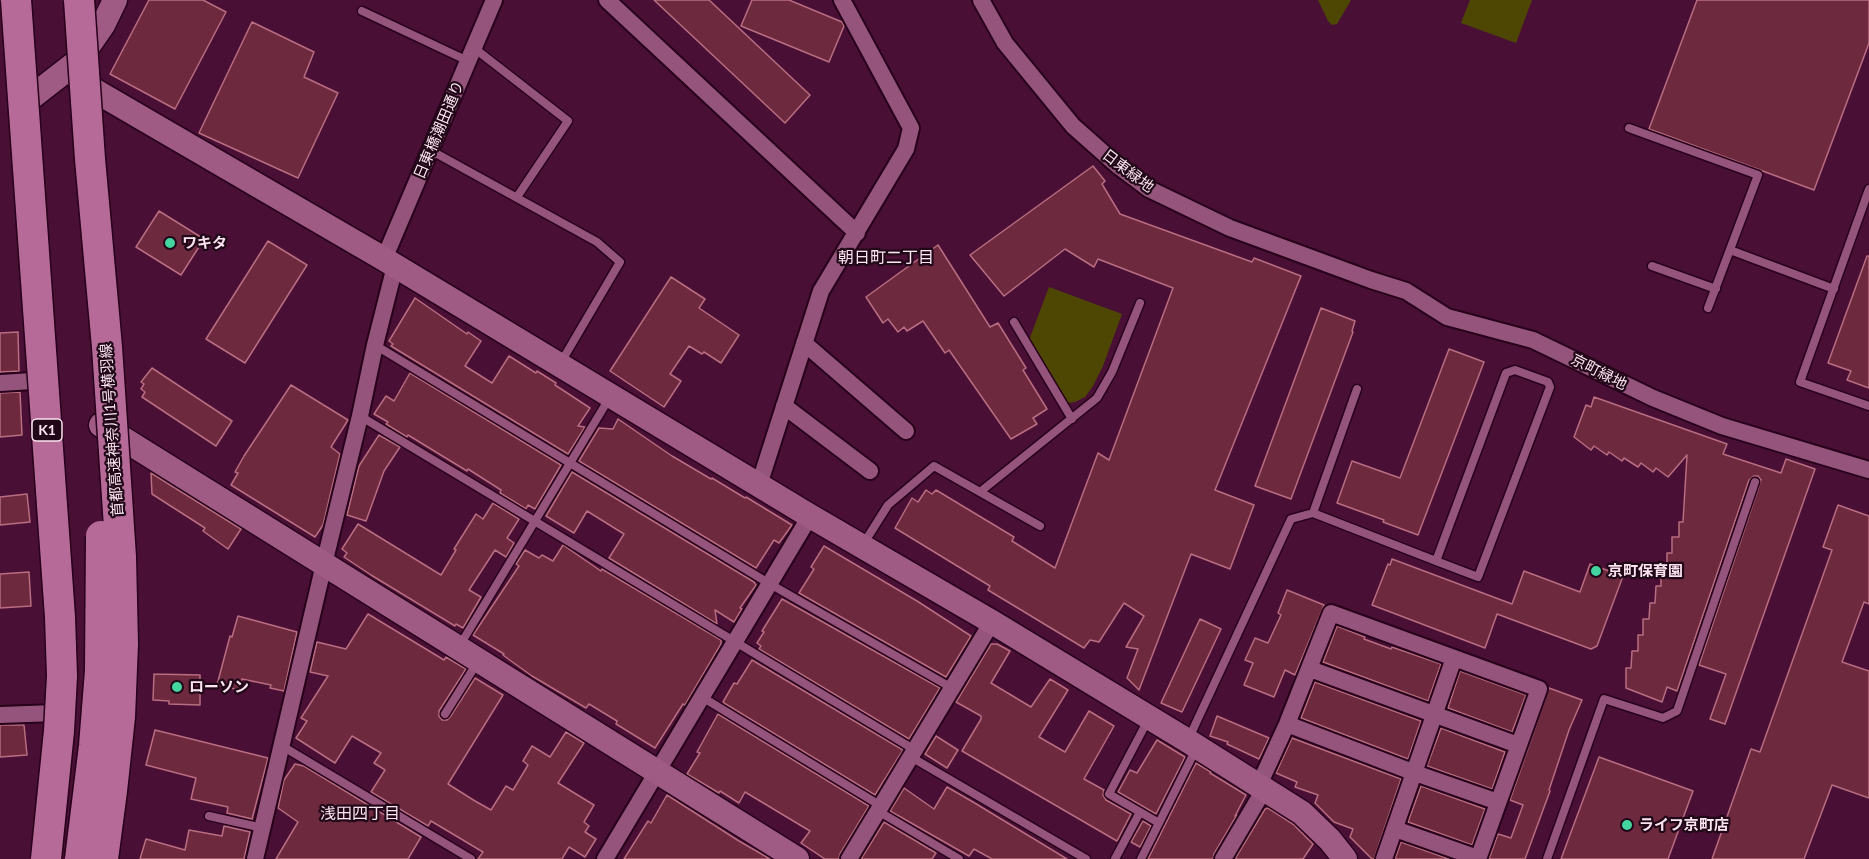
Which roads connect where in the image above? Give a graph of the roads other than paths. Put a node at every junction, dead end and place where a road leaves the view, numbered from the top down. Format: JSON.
{"nodes":[{"id":1,"x":16,"y":0,"type":"edge"},
{"id":2,"x":79,"y":0,"type":"edge"},
{"id":3,"x":115,"y":0,"type":"edge"},
{"id":4,"x":494,"y":0,"type":"edge"},
{"id":5,"x":607,"y":0,"type":"edge"},
{"id":6,"x":842,"y":0,"type":"edge"},
{"id":7,"x":981,"y":0,"type":"edge"},
{"id":8,"x":362,"y":10,"type":"dead end"},
{"id":9,"x":471,"y":55,"type":"junction"},
{"id":10,"x":80,"y":82,"type":"dead end"},
{"id":11,"x":33,"y":96,"type":"dead end"},
{"id":12,"x":1629,"y":128,"type":"dead end"},
{"id":13,"x":430,"y":150,"type":"junction"},
{"id":14,"x":1869,"y":189,"type":"edge"},
{"id":15,"x":517,"y":197,"type":"junction"},
{"id":16,"x":857,"y":233,"type":"junction"},
{"id":17,"x":1730,"y":250,"type":"junction"},
{"id":18,"x":389,"y":263,"type":"junction"},
{"id":19,"x":1333,"y":266,"type":"joint"},
{"id":20,"x":1652,"y":266,"type":"dead end"},
{"id":21,"x":1716,"y":289,"type":"junction"},
{"id":22,"x":1833,"y":289,"type":"junction"},
{"id":23,"x":1140,"y":303,"type":"dead end"},
{"id":24,"x":1708,"y":308,"type":"dead end"},
{"id":25,"x":1014,"y":322,"type":"dead end"},
{"id":26,"x":804,"y":343,"type":"junction"},
{"id":27,"x":375,"y":345,"type":"junction"},
{"id":28,"x":107,"y":347,"type":"junction"},
{"id":29,"x":559,"y":366,"type":"junction"},
{"id":30,"x":49,"y":380,"type":"dead end"},
{"id":31,"x":0,"y":383,"type":"edge"},
{"id":32,"x":1357,"y":389,"type":"dead end"},
{"id":33,"x":610,"y":396,"type":"junction"},
{"id":34,"x":784,"y":406,"type":"junction"},
{"id":35,"x":1869,"y":406,"type":"edge"},
{"id":36,"x":360,"y":416,"type":"junction"},
{"id":37,"x":1072,"y":419,"type":"junction"},
{"id":38,"x":101,"y":425,"type":"dead end"},
{"id":39,"x":906,"y":431,"type":"dead end"},
{"id":40,"x":569,"y":464,"type":"junction"},
{"id":41,"x":1869,"y":470,"type":"edge"},
{"id":42,"x":870,"y":471,"type":"dead end"},
{"id":43,"x":1755,"y":482,"type":"dead end"},
{"id":44,"x":759,"y":485,"type":"junction"},
{"id":45,"x":980,"y":492,"type":"junction"},
{"id":46,"x":1312,"y":513,"type":"junction"},
{"id":47,"x":810,"y":516,"type":"junction"},
{"id":48,"x":535,"y":521,"type":"junction"},
{"id":49,"x":1040,"y":526,"type":"dead end"},
{"id":50,"x":862,"y":547,"type":"junction"},
{"id":51,"x":1436,"y":561,"type":"junction"},
{"id":52,"x":324,"y":564,"type":"junction"},
{"id":53,"x":770,"y":584,"type":"junction"},
{"id":54,"x":992,"y":622,"type":"junction"},
{"id":55,"x":735,"y":641,"type":"junction"},
{"id":56,"x":458,"y":648,"type":"junction"},
{"id":57,"x":1454,"y":658,"type":"junction"},
{"id":58,"x":479,"y":660,"type":"junction"},
{"id":59,"x":1310,"y":669,"type":"junction"},
{"id":60,"x":952,"y":688,"type":"junction"},
{"id":61,"x":702,"y":697,"type":"junction"},
{"id":62,"x":55,"y":713,"type":"dead end"},
{"id":63,"x":445,"y":714,"type":"dead end"},
{"id":64,"x":0,"y":715,"type":"edge"},
{"id":65,"x":1433,"y":715,"type":"junction"},
{"id":66,"x":1149,"y":718,"type":"junction"},
{"id":67,"x":1287,"y":724,"type":"junction"},
{"id":68,"x":1193,"y":744,"type":"junction"},
{"id":69,"x":282,"y":746,"type":"junction"},
{"id":70,"x":1518,"y":746,"type":"junction"},
{"id":71,"x":913,"y":753,"type":"junction"},
{"id":72,"x":657,"y":772,"type":"junction"},
{"id":73,"x":1415,"y":773,"type":"junction"},
{"id":74,"x":1262,"y":787,"type":"junction"},
{"id":75,"x":1498,"y":802,"type":"junction"},
{"id":76,"x":880,"y":809,"type":"junction"},
{"id":77,"x":1140,"y":812,"type":"junction"},
{"id":78,"x":209,"y":816,"type":"dead end"},
{"id":79,"x":1159,"y":823,"type":"junction"},
{"id":80,"x":263,"y":828,"type":"junction"},
{"id":81,"x":1395,"y":829,"type":"junction"},
{"id":82,"x":46,"y":859,"type":"edge"},
{"id":83,"x":80,"y":859,"type":"edge"},
{"id":84,"x":103,"y":859,"type":"edge"},
{"id":85,"x":255,"y":859,"type":"edge"},
{"id":86,"x":471,"y":859,"type":"edge"},
{"id":87,"x":604,"y":859,"type":"edge"},
{"id":88,"x":797,"y":859,"type":"edge"},
{"id":89,"x":849,"y":859,"type":"edge"},
{"id":90,"x":959,"y":859,"type":"edge"},
{"id":91,"x":1086,"y":859,"type":"edge"},
{"id":92,"x":1115,"y":859,"type":"edge"},
{"id":93,"x":1141,"y":859,"type":"edge"},
{"id":94,"x":1223,"y":859,"type":"edge"},
{"id":95,"x":1345,"y":859,"type":"edge"},
{"id":96,"x":1384,"y":859,"type":"edge"},
{"id":97,"x":1478,"y":859,"type":"edge"},
{"id":98,"x":1547,"y":859,"type":"edge"}],
"edges":[{"from":1,"to":82,"type":"highway","number":"K1","bridge":true},
{"from":2,"to":28,"type":"highway","name":"首都高速神奈川1号横羽線","bridge":true},
{"from":3,"to":11,"type":"street"},
{"from":4,"to":9,"type":"street","name":"日東橋潮田通り"},
{"from":5,"to":16,"type":"street"},
{"from":6,"to":16,"type":"street"},
{"from":7,"to":19,"type":"street","name":"日東緑地"},
{"from":8,"to":9,"type":"lane"},
{"from":9,"to":13,"type":"street","name":"日東橋潮田通り"},
{"from":9,"to":15,"type":"lane"},
{"from":10,"to":18,"type":"street"},
{"from":12,"to":17,"type":"lane"},
{"from":13,"to":15,"type":"lane"},
{"from":13,"to":18,"type":"street","name":"日東橋潮田通り"},
{"from":14,"to":22,"type":"lane"},
{"from":15,"to":29,"type":"lane"},
{"from":16,"to":26,"type":"street"},
{"from":17,"to":21,"type":"lane"},
{"from":17,"to":22,"type":"lane"},
{"from":18,"to":27,"type":"street","name":"日東橋潮田通り"},
{"from":18,"to":29,"type":"street"},
{"from":19,"to":41,"type":"street","name":"京町緑地"},
{"from":20,"to":21,"type":"lane"},
{"from":21,"to":24,"type":"lane"},
{"from":22,"to":35,"type":"lane"},
{"from":23,"to":37,"type":"lane"},
{"from":25,"to":37,"type":"lane"},
{"from":26,"to":34,"type":"street"},
{"from":26,"to":39,"type":"street"},
{"from":27,"to":36,"type":"street","name":"日東橋潮田通り"},
{"from":27,"to":40,"type":"lane"},
{"from":28,"to":83,"type":"highway","bridge":true},
{"from":28,"to":84,"type":"highway","name":"首都高速神奈川1号横羽線","bridge":true},
{"from":29,"to":33,"type":"street"},
{"from":30,"to":31,"type":"street"},
{"from":32,"to":46,"type":"lane"},
{"from":33,"to":40,"type":"lane"},
{"from":33,"to":44,"type":"street"},
{"from":34,"to":42,"type":"street"},
{"from":34,"to":44,"type":"street"},
{"from":36,"to":48,"type":"lane"},
{"from":36,"to":52,"type":"street","name":"日東橋潮田通り"},
{"from":37,"to":45,"type":"lane"},
{"from":38,"to":52,"type":"street"},
{"from":40,"to":48,"type":"lane"},
{"from":40,"to":53,"type":"lane"},
{"from":43,"to":98,"type":"lane"},
{"from":44,"to":47,"type":"street"},
{"from":45,"to":49,"type":"lane"},
{"from":45,"to":50,"type":"lane"},
{"from":46,"to":51,"type":"lane"},
{"from":46,"to":68,"type":"lane"},
{"from":47,"to":50,"type":"street"},
{"from":47,"to":53,"type":"street"},
{"from":48,"to":55,"type":"lane"},
{"from":48,"to":56,"type":"lane"},
{"from":50,"to":54,"type":"street"},
{"from":51,"to":51,"type":"lane"},
{"from":52,"to":56,"type":"street"},
{"from":52,"to":69,"type":"street","name":"日東橋潮田通り"},
{"from":53,"to":55,"type":"street"},
{"from":53,"to":60,"type":"lane"},
{"from":54,"to":60,"type":"street"},
{"from":54,"to":66,"type":"street"},
{"from":55,"to":61,"type":"street"},
{"from":55,"to":71,"type":"lane"},
{"from":56,"to":58,"type":"street"},
{"from":57,"to":59,"type":"street"},
{"from":57,"to":65,"type":"street"},
{"from":57,"to":70,"type":"street"},
{"from":58,"to":63,"type":"lane"},
{"from":58,"to":72,"type":"street"},
{"from":59,"to":65,"type":"street"},
{"from":59,"to":67,"type":"street"},
{"from":60,"to":71,"type":"street"},
{"from":61,"to":72,"type":"street"},
{"from":61,"to":76,"type":"lane"},
{"from":62,"to":64,"type":"street"},
{"from":65,"to":70,"type":"street"},
{"from":65,"to":73,"type":"street"},
{"from":66,"to":68,"type":"street"},
{"from":66,"to":77,"type":"lane"},
{"from":67,"to":73,"type":"street"},
{"from":67,"to":74,"type":"street"},
{"from":68,"to":74,"type":"street"},
{"from":68,"to":79,"type":"lane"},
{"from":69,"to":80,"type":"street","name":"日東橋潮田通り"},
{"from":69,"to":86,"type":"lane"},
{"from":70,"to":75,"type":"street"},
{"from":71,"to":76,"type":"street"},
{"from":71,"to":91,"type":"lane"},
{"from":72,"to":87,"type":"street"},
{"from":72,"to":88,"type":"street"},
{"from":73,"to":75,"type":"street"},
{"from":73,"to":81,"type":"street"},
{"from":74,"to":94,"type":"street"},
{"from":74,"to":95,"type":"street"},
{"from":75,"to":97,"type":"street"},
{"from":76,"to":89,"type":"street"},
{"from":76,"to":90,"type":"lane"},
{"from":77,"to":79,"type":"lane"},
{"from":77,"to":92,"type":"lane"},
{"from":78,"to":80,"type":"lane"},
{"from":79,"to":93,"type":"lane"},
{"from":80,"to":85,"type":"street","name":"日東橋潮田通り"},
{"from":81,"to":96,"type":"street"},
{"from":81,"to":97,"type":"street"}]}
